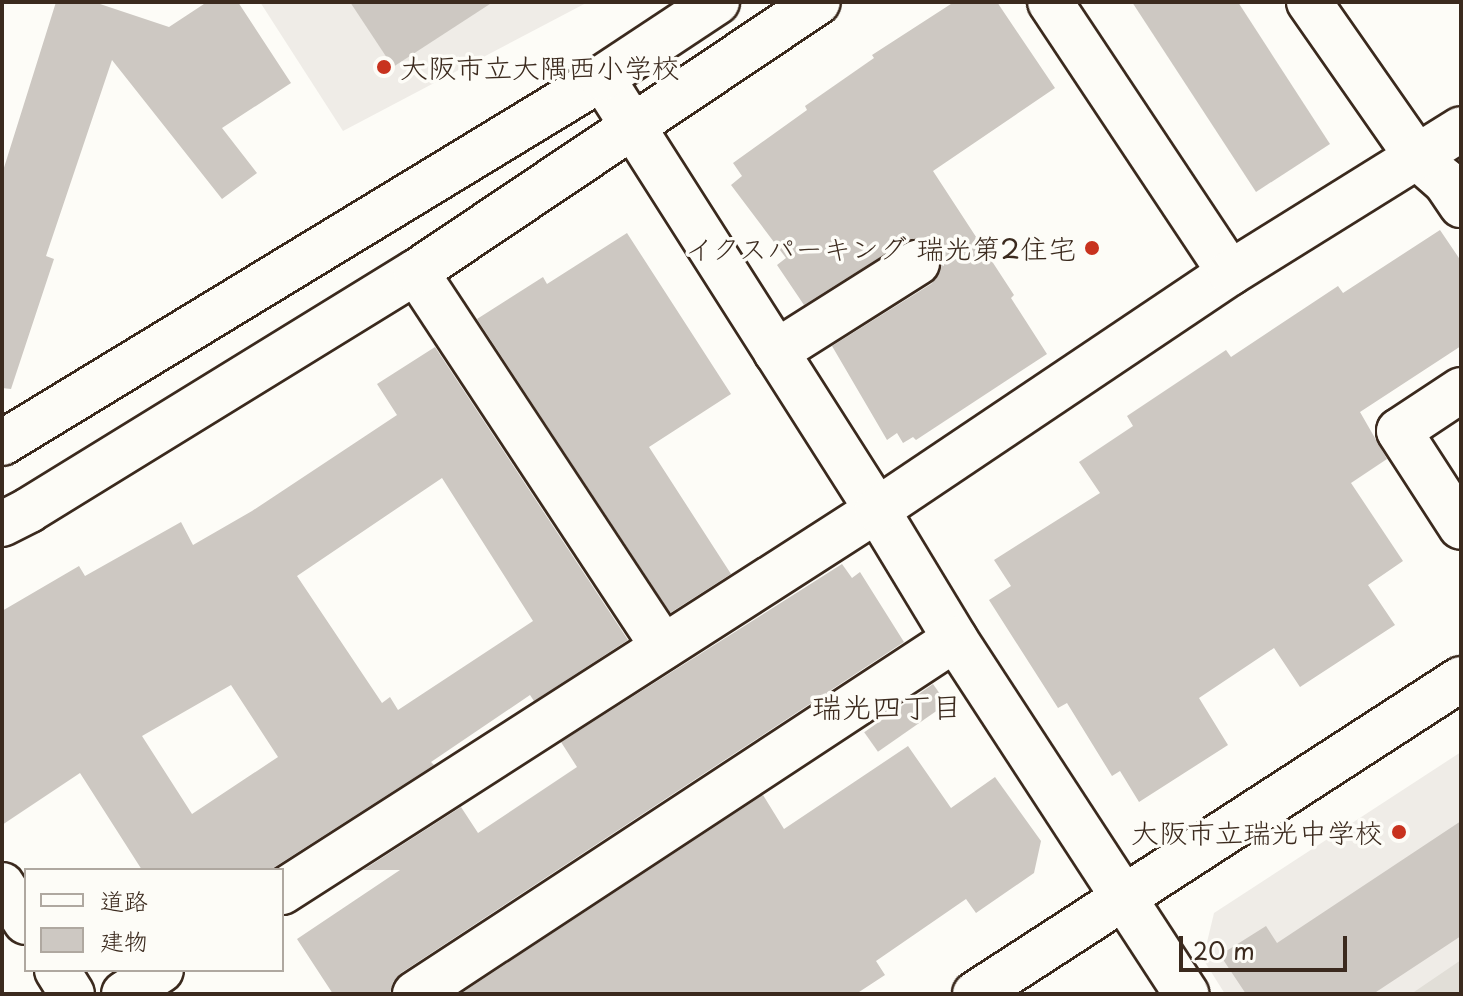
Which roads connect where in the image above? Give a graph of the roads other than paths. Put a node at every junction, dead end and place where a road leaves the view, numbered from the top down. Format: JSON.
{"nodes":[{"id":1,"x":717,"y":2,"type":"edge"},
{"id":2,"x":818,"y":2,"type":"edge"},
{"id":3,"x":1050,"y":2,"type":"edge"},
{"id":4,"x":1309,"y":2,"type":"edge"},
{"id":5,"x":602,"y":78,"type":"junction"},
{"id":6,"x":632,"y":125,"type":"junction"},
{"id":7,"x":1461,"y":129,"type":"edge"},
{"id":8,"x":1417,"y":157,"type":"junction"},
{"id":9,"x":1461,"y":205,"type":"edge"},
{"id":10,"x":917,"y":263,"type":"dead end"},
{"id":11,"x":416,"y":272,"type":"junction"},
{"id":12,"x":1230,"y":273,"type":"junction"},
{"id":13,"x":776,"y":352,"type":"junction"},
{"id":14,"x":1461,"y":390,"type":"edge"},
{"id":15,"x":2,"y":443,"type":"edge"},
{"id":16,"x":877,"y":510,"type":"junction"},
{"id":17,"x":2,"y":524,"type":"edge"},
{"id":18,"x":1461,"y":527,"type":"edge"},
{"id":19,"x":955,"y":639,"type":"junction"},
{"id":20,"x":663,"y":647,"type":"junction"},
{"id":21,"x":1461,"y":679,"type":"edge"},
{"id":22,"x":2,"y":885,"type":"edge"},
{"id":23,"x":284,"y":891,"type":"edge"},
{"id":24,"x":1125,"y":896,"type":"junction"},
{"id":25,"x":24,"y":919,"type":"edge"},
{"id":26,"x":58,"y":972,"type":"edge"},
{"id":27,"x":158,"y":972,"type":"edge"},
{"id":28,"x":72,"y":994,"type":"edge"},
{"id":29,"x":124,"y":994,"type":"edge"},
{"id":30,"x":415,"y":994,"type":"edge"},
{"id":31,"x":975,"y":994,"type":"edge"},
{"id":32,"x":1186,"y":994,"type":"edge"}],
"edges":[{"from":1,"to":5,"type":"street"},
{"from":2,"to":6,"type":"street"},
{"from":3,"to":12,"type":"street"},
{"from":4,"to":8,"type":"street"},
{"from":5,"to":6,"type":"street"},
{"from":5,"to":15,"type":"street"},
{"from":6,"to":11,"type":"street"},
{"from":6,"to":13,"type":"street"},
{"from":7,"to":8,"type":"street"},
{"from":8,"to":9,"type":"street"},
{"from":8,"to":12,"type":"street"},
{"from":10,"to":13,"type":"street"},
{"from":11,"to":17,"type":"street"},
{"from":11,"to":20,"type":"street"},
{"from":12,"to":16,"type":"street"},
{"from":13,"to":16,"type":"street"},
{"from":14,"to":18,"type":"street"},
{"from":16,"to":19,"type":"street"},
{"from":16,"to":20,"type":"street"},
{"from":19,"to":24,"type":"street"},
{"from":19,"to":30,"type":"street"},
{"from":20,"to":23,"type":"street"},
{"from":21,"to":24,"type":"street"},
{"from":22,"to":25,"type":"street"},
{"from":24,"to":31,"type":"street"},
{"from":24,"to":32,"type":"street"},
{"from":26,"to":28,"type":"street"},
{"from":27,"to":29,"type":"street"}]}
